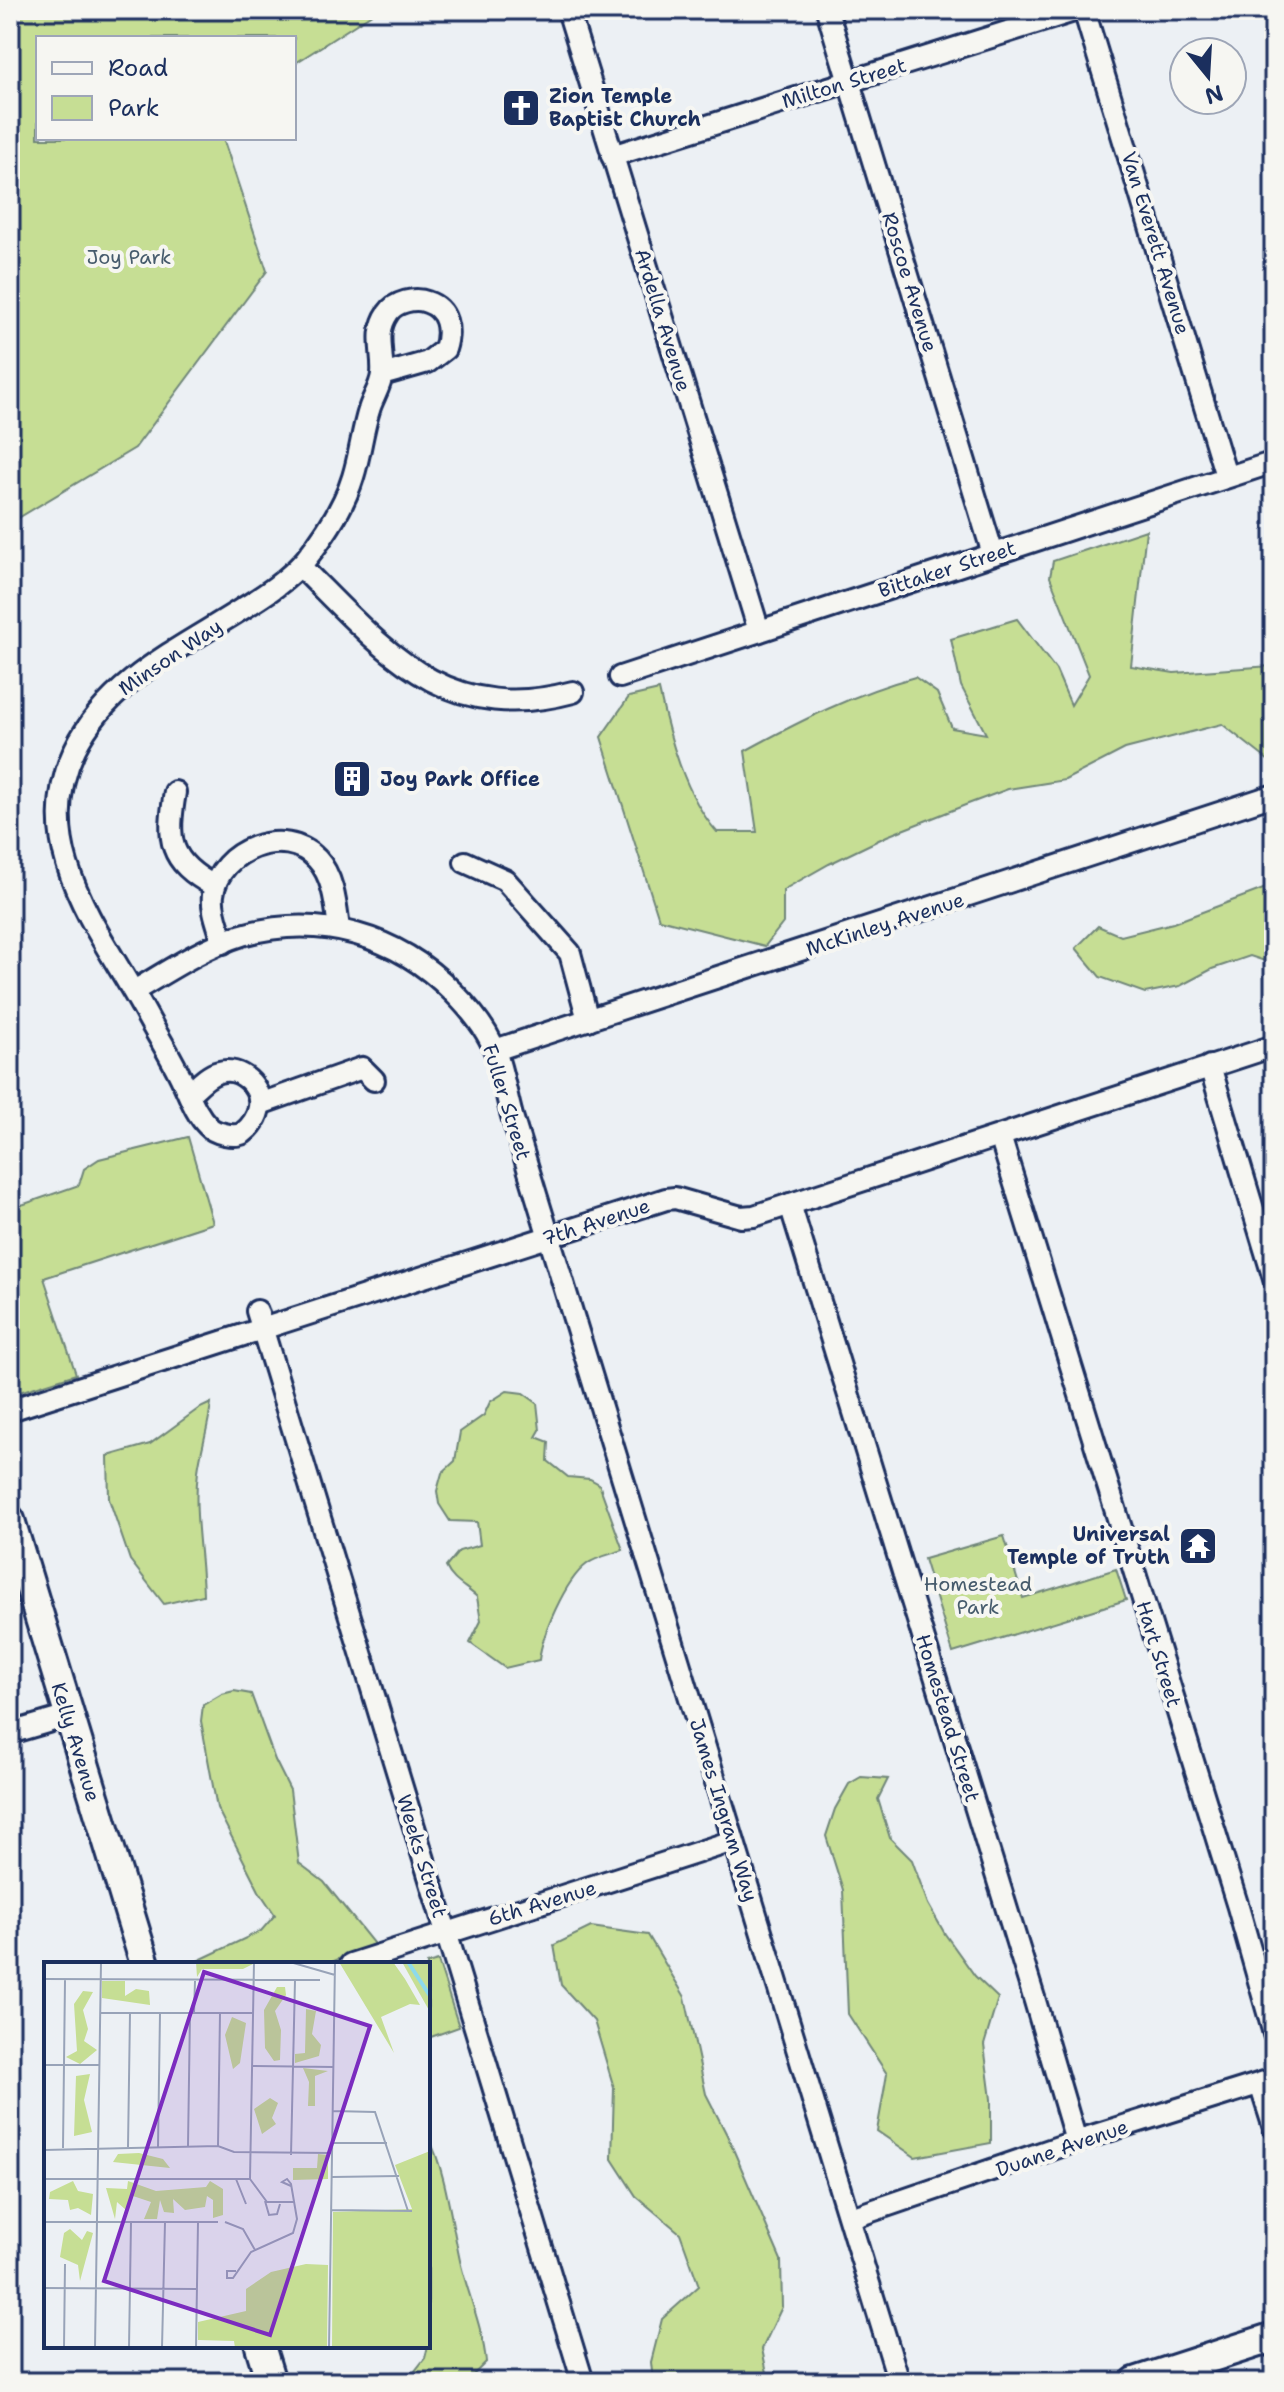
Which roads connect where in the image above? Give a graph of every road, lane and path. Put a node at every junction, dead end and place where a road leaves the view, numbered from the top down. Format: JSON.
{"nodes":[{"id":1,"x":568,"y":10,"type":"edge"},
{"id":2,"x":827,"y":10,"type":"edge"},
{"id":3,"x":1077,"y":10,"type":"edge"},
{"id":4,"x":1084,"y":10,"type":"edge"},
{"id":5,"x":850,"y":81,"type":"junction"},
{"id":6,"x":612,"y":156,"type":"junction"},
{"id":7,"x":382,"y":375,"type":"dead end"},
{"id":8,"x":1274,"y":462,"type":"edge"},
{"id":9,"x":1226,"y":476,"type":"junction"},
{"id":10,"x":993,"y":554,"type":"junction"},
{"id":11,"x":300,"y":566,"type":"junction"},
{"id":12,"x":759,"y":631,"type":"junction"},
{"id":13,"x":620,"y":677,"type":"dead end"},
{"id":14,"x":573,"y":692,"type":"dead end"},
{"id":15,"x":175,"y":792,"type":"dead end"},
{"id":16,"x":1274,"y":795,"type":"edge"},
{"id":17,"x":465,"y":862,"type":"dead end"},
{"id":18,"x":214,"y":886,"type":"junction"},
{"id":19,"x":339,"y":929,"type":"junction"},
{"id":20,"x":223,"y":943,"type":"junction"},
{"id":21,"x":134,"y":991,"type":"junction"},
{"id":22,"x":588,"y":1020,"type":"junction"},
{"id":23,"x":1274,"y":1046,"type":"edge"},
{"id":24,"x":495,"y":1050,"type":"junction"},
{"id":25,"x":1210,"y":1066,"type":"junction"},
{"id":26,"x":374,"y":1080,"type":"dead end"},
{"id":27,"x":189,"y":1094,"type":"junction"},
{"id":28,"x":260,"y":1104,"type":"junction"},
{"id":29,"x":1000,"y":1136,"type":"junction"},
{"id":30,"x":790,"y":1204,"type":"junction"},
{"id":31,"x":549,"y":1238,"type":"junction"},
{"id":32,"x":1274,"y":1279,"type":"edge"},
{"id":33,"x":260,"y":1320,"type":"junction"},
{"id":34,"x":10,"y":1410,"type":"edge"},
{"id":35,"x":10,"y":1520,"type":"edge"},
{"id":36,"x":68,"y":1716,"type":"junction"},
{"id":37,"x":10,"y":1733,"type":"edge"},
{"id":38,"x":733,"y":1841,"type":"junction"},
{"id":39,"x":446,"y":1934,"type":"junction"},
{"id":40,"x":144,"y":1962,"type":"edge"},
{"id":41,"x":357,"y":1962,"type":"edge"},
{"id":42,"x":1274,"y":2034,"type":"edge"},
{"id":43,"x":1267,"y":2081,"type":"edge"},
{"id":44,"x":1274,"y":2128,"type":"edge"},
{"id":45,"x":1076,"y":2141,"type":"junction"},
{"id":46,"x":851,"y":2218,"type":"junction"},
{"id":47,"x":1274,"y":2337,"type":"edge"},
{"id":48,"x":261,"y":2348,"type":"edge"},
{"id":49,"x":271,"y":2382,"type":"edge"},
{"id":50,"x":583,"y":2382,"type":"edge"},
{"id":51,"x":899,"y":2382,"type":"edge"},
{"id":52,"x":1135,"y":2382,"type":"edge"}],
"edges":[{"from":1,"to":6,"type":"street","name":"Ardella Avenue"},
{"from":2,"to":5,"type":"street","name":"Roscoe Avenue"},
{"from":3,"to":5,"type":"street","name":"Milton Street"},
{"from":4,"to":9,"type":"street","name":"Van Everett Avenue"},
{"from":5,"to":6,"type":"street","name":"Milton Street"},
{"from":5,"to":10,"type":"street","name":"Roscoe Avenue"},
{"from":6,"to":12,"type":"street","name":"Ardella Avenue"},
{"from":7,"to":11,"type":"street","name":"Minson Way"},
{"from":8,"to":9,"type":"street","name":"Bittaker Street"},
{"from":9,"to":10,"type":"street","name":"Bittaker Street"},
{"from":10,"to":12,"type":"street","name":"Bittaker Street"},
{"from":11,"to":14,"type":"street"},
{"from":11,"to":21,"type":"street","name":"Minson Way"},
{"from":12,"to":13,"type":"street","name":"Bittaker Street"},
{"from":15,"to":18,"type":"street"},
{"from":16,"to":22,"type":"street","name":"McKinley Avenue"},
{"from":17,"to":22,"type":"street"},
{"from":18,"to":19,"type":"street"},
{"from":18,"to":20,"type":"street"},
{"from":19,"to":20,"type":"street","name":"Fuller Street"},
{"from":19,"to":24,"type":"street","name":"Fuller Street"},
{"from":20,"to":21,"type":"street","name":"Fuller Street"},
{"from":21,"to":27,"type":"street","name":"Minson Way"},
{"from":22,"to":24,"type":"street","name":"McKinley Avenue"},
{"from":23,"to":25,"type":"street","name":"7th Avenue"},
{"from":24,"to":31,"type":"street","name":"Fuller Street"},
{"from":25,"to":29,"type":"street","name":"7th Avenue"},
{"from":25,"to":32,"type":"street"},
{"from":26,"to":28,"type":"street"},
{"from":27,"to":28,"type":"street"},
{"from":27,"to":28,"type":"street","name":"Minson Way"},
{"from":29,"to":30,"type":"street","name":"7th Avenue"},
{"from":29,"to":42,"type":"street","name":"Hart Street"},
{"from":30,"to":31,"type":"street","name":"7th Avenue"},
{"from":30,"to":45,"type":"street","name":"Homestead Street"},
{"from":31,"to":33,"type":"street","name":"7th Avenue"},
{"from":31,"to":38,"type":"street","name":"James Ingram Way"},
{"from":33,"to":34,"type":"street","name":"7th Avenue"},
{"from":33,"to":39,"type":"street","name":"Weeks Street"},
{"from":35,"to":36,"type":"main road","name":"Kelly Avenue"},
{"from":36,"to":37,"type":"street"},
{"from":36,"to":40,"type":"main road","name":"Kelly Avenue"},
{"from":38,"to":39,"type":"street","name":"6th Avenue"},
{"from":38,"to":46,"type":"street","name":"James Ingram Way"},
{"from":39,"to":41,"type":"street","name":"6th Avenue"},
{"from":39,"to":50,"type":"street","name":"Weeks Street"},
{"from":43,"to":44,"type":"street"},
{"from":43,"to":45,"type":"street","name":"Duane Avenue"},
{"from":45,"to":46,"type":"street","name":"Duane Avenue"},
{"from":46,"to":51,"type":"street","name":"James Ingram Way"},
{"from":47,"to":52,"type":"main road"},
{"from":48,"to":49,"type":"main road"}]}
